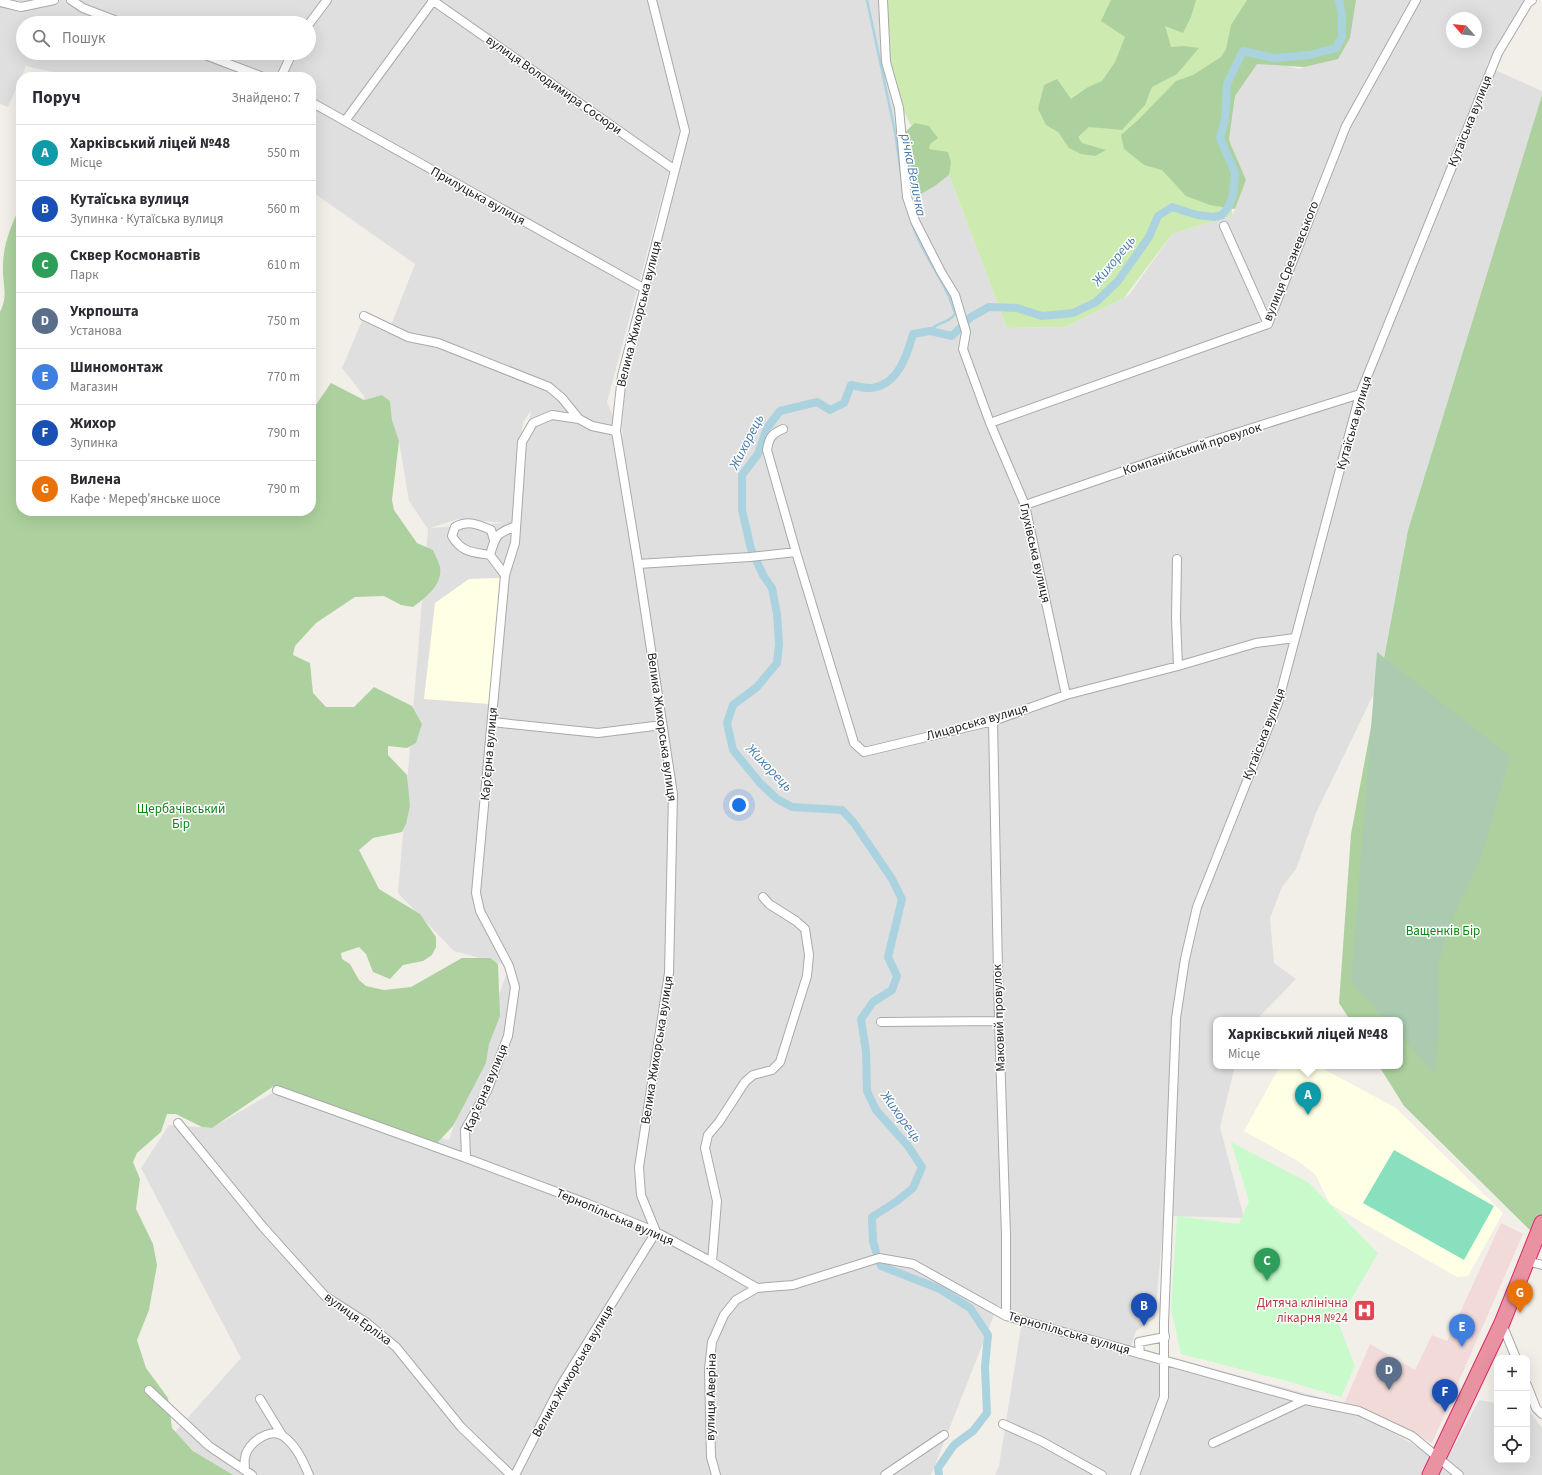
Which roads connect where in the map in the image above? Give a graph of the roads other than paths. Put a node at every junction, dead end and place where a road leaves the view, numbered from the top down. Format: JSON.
{"nodes":[{"id":1,"x":54,"y":0,"type":"edge"},
{"id":2,"x":70,"y":0,"type":"edge"},
{"id":3,"x":327,"y":0,"type":"edge"},
{"id":4,"x":433,"y":0,"type":"edge"},
{"id":5,"x":652,"y":0,"type":"edge"},
{"id":6,"x":883,"y":0,"type":"edge"},
{"id":7,"x":1416,"y":0,"type":"edge"},
{"id":8,"x":1532,"y":0,"type":"edge"},
{"id":9,"x":0,"y":2,"type":"edge"},
{"id":10,"x":104,"y":16,"type":"edge"},
{"id":11,"x":315,"y":16,"type":"edge"},
{"id":12,"x":218,"y":60,"type":"edge"},
{"id":13,"x":289,"y":60,"type":"edge"},
{"id":14,"x":250,"y":72,"type":"edge"},
{"id":15,"x":283,"y":72,"type":"edge"},
{"id":16,"x":316,"y":105,"type":"edge"},
{"id":17,"x":345,"y":121,"type":"junction"},
{"id":18,"x":675,"y":170,"type":"junction"},
{"id":19,"x":1224,"y":226,"type":"dead end"},
{"id":20,"x":644,"y":289,"type":"junction"},
{"id":21,"x":364,"y":316,"type":"dead end"},
{"id":22,"x":1268,"y":324,"type":"junction"},
{"id":23,"x":1360,"y":394,"type":"junction"},
{"id":24,"x":579,"y":419,"type":"junction"},
{"id":25,"x":990,"y":423,"type":"junction"},
{"id":26,"x":783,"y":429,"type":"dead end"},
{"id":27,"x":616,"y":431,"type":"junction"},
{"id":28,"x":1026,"y":505,"type":"junction"},
{"id":29,"x":516,"y":526,"type":"junction"},
{"id":30,"x":494,"y":540,"type":"junction"},
{"id":31,"x":796,"y":552,"type":"junction"},
{"id":32,"x":490,"y":555,"type":"junction"},
{"id":33,"x":1177,"y":558,"type":"dead end"},
{"id":34,"x":638,"y":564,"type":"junction"},
{"id":35,"x":505,"y":575,"type":"junction"},
{"id":36,"x":1295,"y":638,"type":"junction"},
{"id":37,"x":1178,"y":666,"type":"junction"},
{"id":38,"x":1066,"y":695,"type":"junction"},
{"id":39,"x":992,"y":721,"type":"junction"},
{"id":40,"x":492,"y":722,"type":"junction"},
{"id":41,"x":662,"y":724,"type":"junction"},
{"id":42,"x":763,"y":897,"type":"dead end"},
{"id":43,"x":999,"y":1021,"type":"junction"},
{"id":44,"x":881,"y":1022,"type":"dead end"},
{"id":45,"x":277,"y":1090,"type":"dead end"},
{"id":46,"x":178,"y":1122,"type":"dead end"},
{"id":47,"x":466,"y":1158,"type":"junction"},
{"id":48,"x":1542,"y":1223,"type":"edge"},
{"id":49,"x":656,"y":1232,"type":"junction"},
{"id":50,"x":1527,"y":1261,"type":"junction"},
{"id":51,"x":712,"y":1262,"type":"junction"},
{"id":52,"x":1542,"y":1265,"type":"edge"},
{"id":53,"x":757,"y":1288,"type":"junction"},
{"id":54,"x":1006,"y":1316,"type":"junction"},
{"id":55,"x":1502,"y":1323,"type":"junction"},
{"id":56,"x":1164,"y":1329,"type":"junction"},
{"id":57,"x":1140,"y":1354,"type":"junction"},
{"id":58,"x":1515,"y":1355,"type":"edge"},
{"id":59,"x":1165,"y":1361,"type":"junction"},
{"id":60,"x":149,"y":1390,"type":"dead end"},
{"id":61,"x":1529,"y":1391,"type":"edge"},
{"id":62,"x":260,"y":1399,"type":"dead end"},
{"id":63,"x":1305,"y":1400,"type":"junction"},
{"id":64,"x":1542,"y":1414,"type":"edge"},
{"id":65,"x":1003,"y":1424,"type":"dead end"},
{"id":66,"x":282,"y":1435,"type":"junction"},
{"id":67,"x":944,"y":1435,"type":"dead end"},
{"id":68,"x":1213,"y":1443,"type":"dead end"},
{"id":69,"x":1439,"y":1458,"type":"junction"},
{"id":70,"x":249,"y":1473,"type":"edge"},
{"id":71,"x":309,"y":1475,"type":"edge"},
{"id":72,"x":511,"y":1475,"type":"edge"},
{"id":73,"x":515,"y":1475,"type":"edge"},
{"id":74,"x":716,"y":1475,"type":"edge"},
{"id":75,"x":885,"y":1475,"type":"edge"},
{"id":76,"x":1102,"y":1475,"type":"edge"},
{"id":77,"x":1135,"y":1475,"type":"edge"},
{"id":78,"x":1430,"y":1475,"type":"edge"},
{"id":79,"x":1459,"y":1475,"type":"edge"}],
"edges":[{"from":1,"to":9,"type":"street"},
{"from":2,"to":10,"type":"street"},
{"from":3,"to":11,"type":"street"},
{"from":4,"to":17,"type":"street"},
{"from":4,"to":18,"type":"street","name":"вулиця Володимира Сосюри"},
{"from":5,"to":18,"type":"street","name":"Велика Жихорська вулиця"},
{"from":6,"to":25,"type":"street","name":"Глухівська вулиця"},
{"from":7,"to":22,"type":"street","name":"вулиця Срезневського"},
{"from":8,"to":23,"type":"street","name":"Кутаїська вулиця"},
{"from":12,"to":14,"type":"street"},
{"from":13,"to":15,"type":"street"},
{"from":16,"to":17,"type":"street","name":"Прилуцька вулиця"},
{"from":17,"to":20,"type":"street","name":"Прилуцька вулиця"},
{"from":18,"to":20,"type":"street","name":"Велика Жихорська вулиця"},
{"from":19,"to":22,"type":"street"},
{"from":20,"to":27,"type":"street","name":"Велика Жихорська вулиця"},
{"from":21,"to":24,"type":"street"},
{"from":22,"to":25,"type":"street","name":"вулиця Срезневського"},
{"from":23,"to":28,"type":"street","name":"Компанійський провулок"},
{"from":23,"to":36,"type":"street","name":"Кутаїська вулиця"},
{"from":24,"to":27,"type":"street","name":"Кар’єрна вулиця"},
{"from":24,"to":29,"type":"street","name":"Кар’єрна вулиця"},
{"from":25,"to":28,"type":"street","name":"Глухівська вулиця"},
{"from":26,"to":31,"type":"street","name":"Лицарська вулиця"},
{"from":27,"to":34,"type":"street","name":"Велика Жихорська вулиця"},
{"from":28,"to":38,"type":"street","name":"Глухівська вулиця"},
{"from":29,"to":30,"type":"street"},
{"from":29,"to":35,"type":"street","name":"Кар’єрна вулиця"},
{"from":30,"to":32,"type":"street"},
{"from":30,"to":32,"type":"street"},
{"from":31,"to":34,"type":"street"},
{"from":31,"to":39,"type":"street","name":"Лицарська вулиця"},
{"from":32,"to":35,"type":"street"},
{"from":33,"to":37,"type":"street"},
{"from":34,"to":41,"type":"street","name":"Велика Жихорська вулиця"},
{"from":35,"to":40,"type":"street","name":"Кар’єрна вулиця"},
{"from":36,"to":37,"type":"street","name":"Лицарська вулиця"},
{"from":36,"to":56,"type":"street","name":"Кутаїська вулиця"},
{"from":37,"to":38,"type":"street","name":"Лицарська вулиця"},
{"from":38,"to":39,"type":"street","name":"Лицарська вулиця"},
{"from":39,"to":43,"type":"street","name":"Маковий провулок"},
{"from":40,"to":41,"type":"street"},
{"from":40,"to":47,"type":"street","name":"Кар’єрна вулиця"},
{"from":41,"to":49,"type":"street","name":"Велика Жихорська вулиця"},
{"from":42,"to":51,"type":"street"},
{"from":43,"to":44,"type":"street"},
{"from":43,"to":54,"type":"street","name":"Маковий провулок"},
{"from":45,"to":47,"type":"street","name":"Тернопільська вулиця"},
{"from":46,"to":72,"type":"street","name":"вулиця Ерліха"},
{"from":47,"to":49,"type":"street","name":"Тернопільська вулиця"},
{"from":48,"to":50,"type":"highway"},
{"from":49,"to":51,"type":"street","name":"Тернопільська вулиця"},
{"from":49,"to":73,"type":"street","name":"Велика Жихорська вулиця"},
{"from":50,"to":52,"type":"street"},
{"from":50,"to":55,"type":"highway"},
{"from":51,"to":53,"type":"street","name":"Тернопільська вулиця"},
{"from":53,"to":54,"type":"street","name":"Тернопільська вулиця"},
{"from":53,"to":74,"type":"street","name":"вулиця Аверіна"},
{"from":54,"to":57,"type":"street","name":"Тернопільська вулиця"},
{"from":55,"to":58,"type":"street"},
{"from":55,"to":69,"type":"highway"},
{"from":56,"to":57,"type":"street"},
{"from":56,"to":59,"type":"street","name":"Кутаїська вулиця"},
{"from":57,"to":59,"type":"street","name":"Тернопільська вулиця"},
{"from":59,"to":63,"type":"street","name":"Тернопільська вулиця"},
{"from":59,"to":77,"type":"street","name":"Кутаїська вулиця"},
{"from":60,"to":70,"type":"street"},
{"from":61,"to":64,"type":"street"},
{"from":62,"to":66,"type":"street"},
{"from":63,"to":68,"type":"street"},
{"from":63,"to":69,"type":"street","name":"Тернопільська вулиця"},
{"from":65,"to":76,"type":"street"},
{"from":66,"to":70,"type":"street"},
{"from":66,"to":71,"type":"street"},
{"from":67,"to":75,"type":"street"},
{"from":69,"to":78,"type":"highway"},
{"from":69,"to":79,"type":"street","name":"Тернопільська вулиця"}]}
